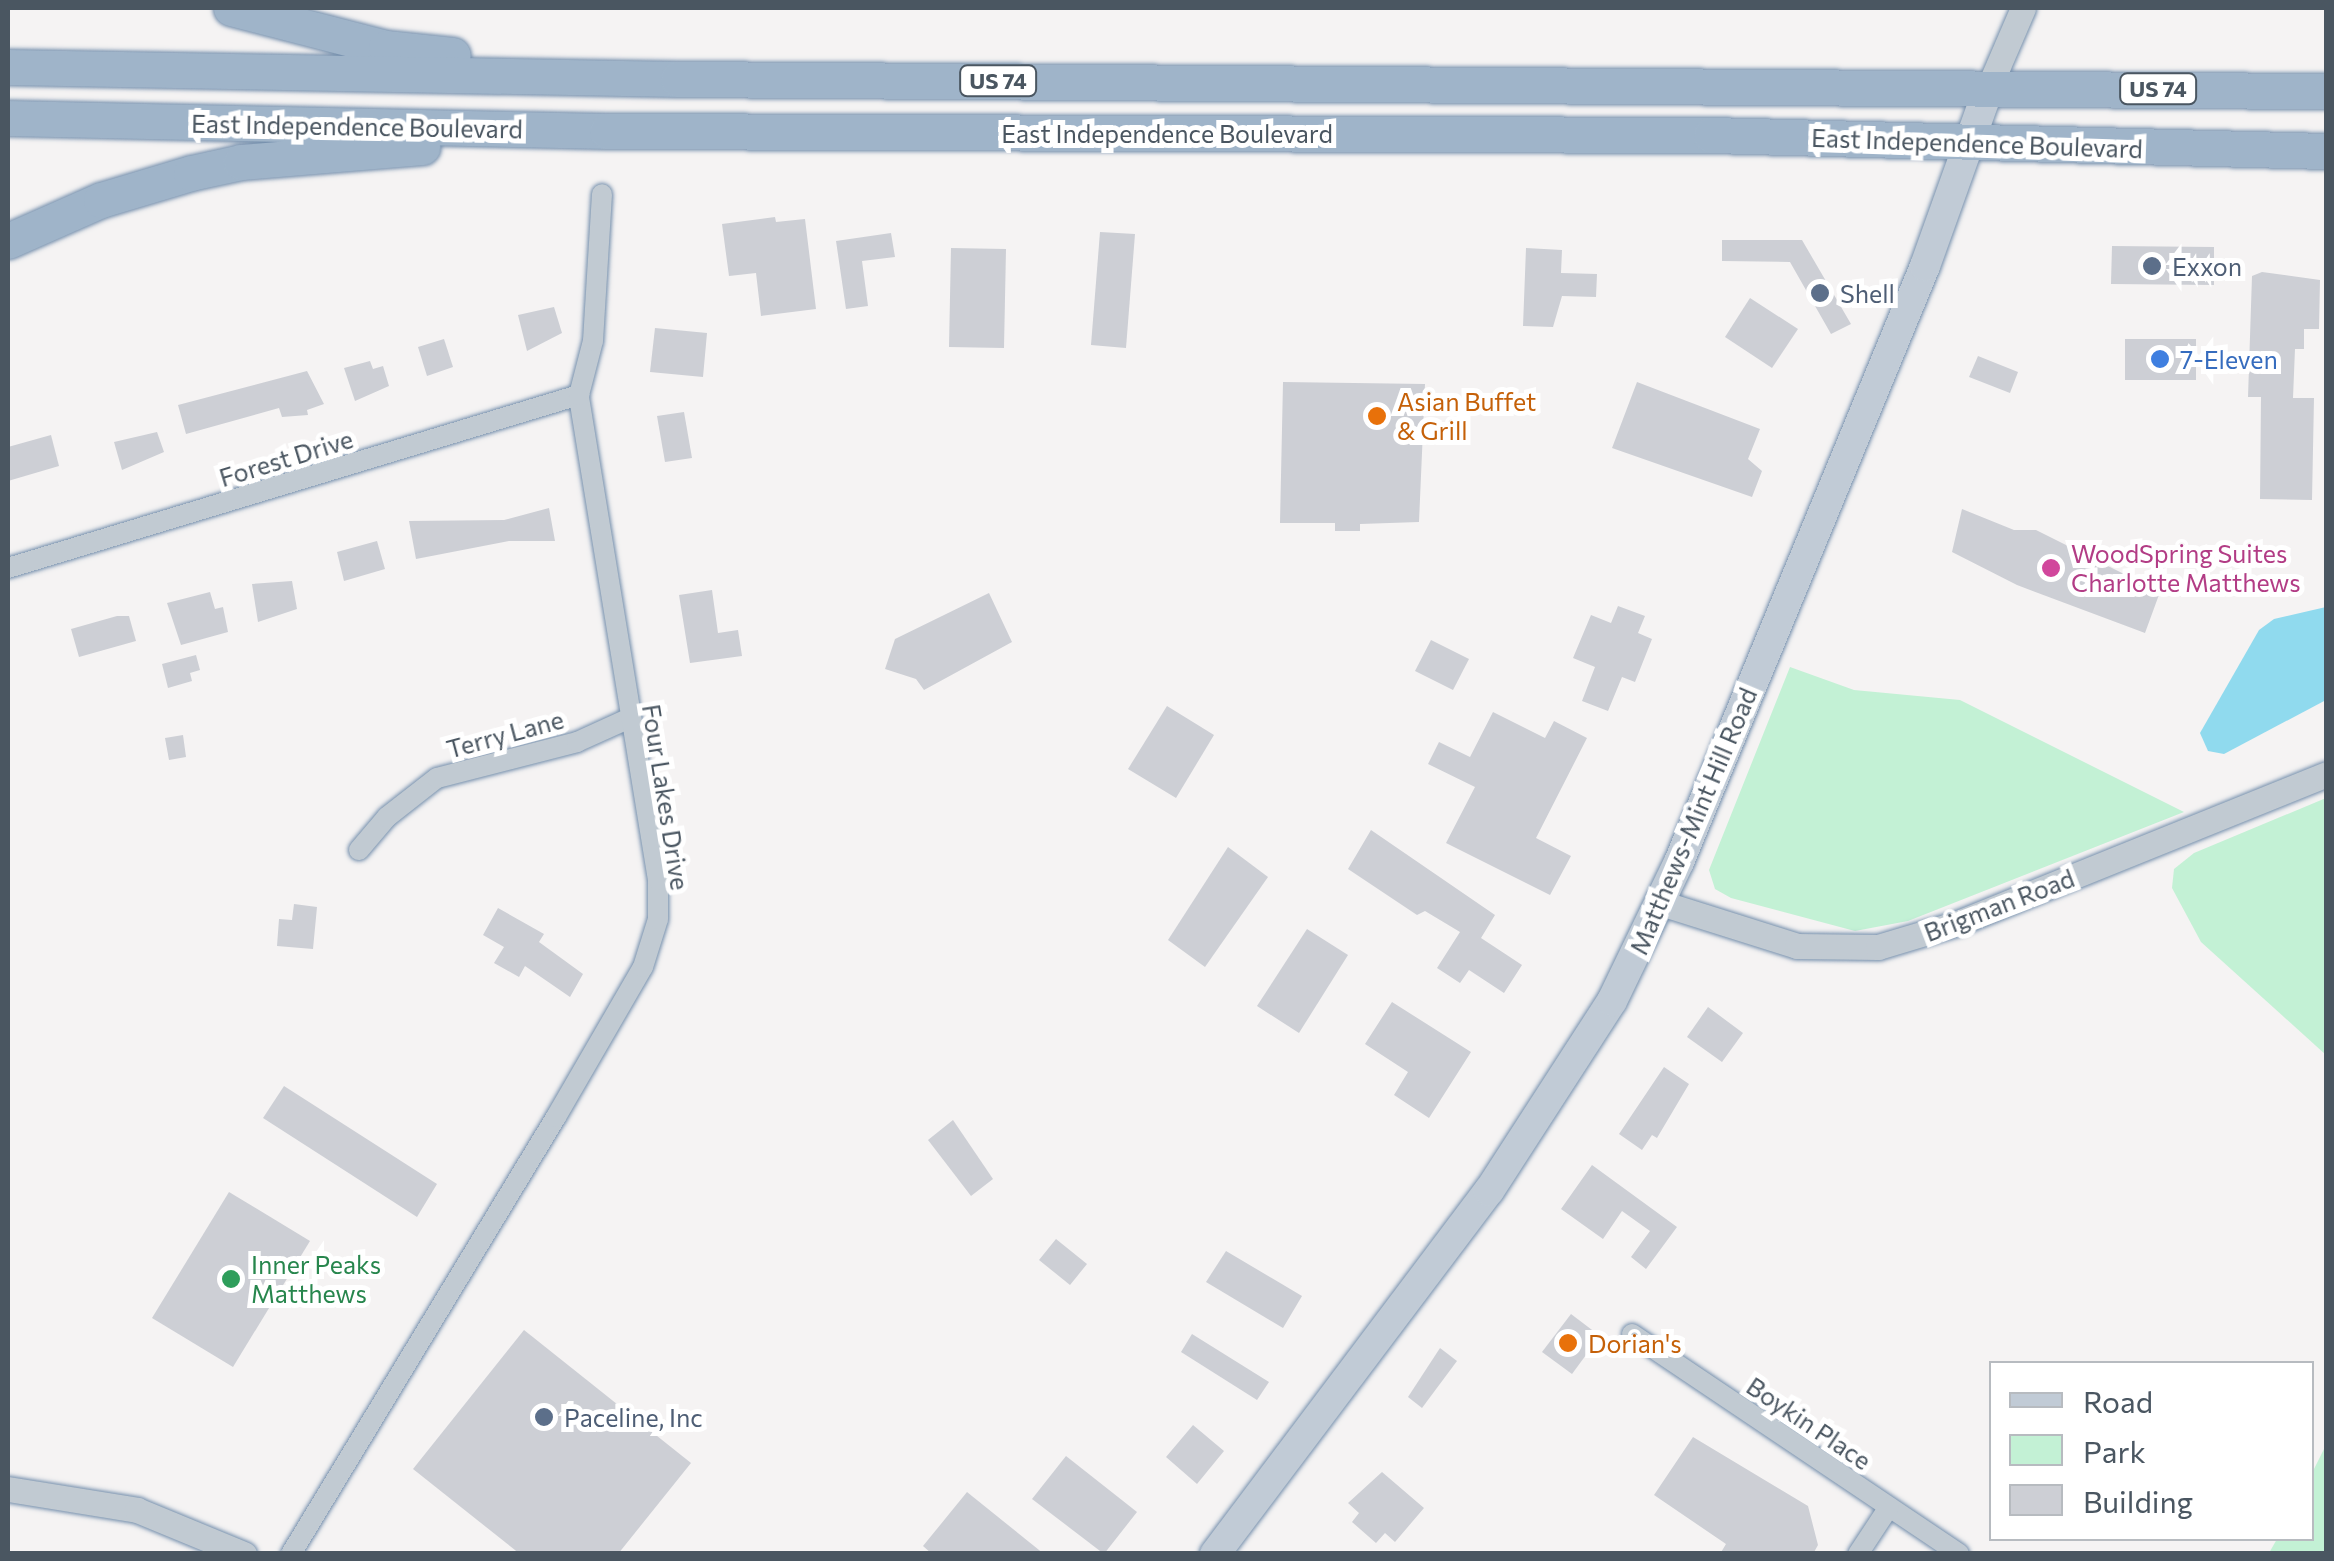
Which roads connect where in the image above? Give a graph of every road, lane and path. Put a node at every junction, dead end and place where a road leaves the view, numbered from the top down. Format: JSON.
{"nodes":[{"id":1,"x":231,"y":8,"type":"edge"},
{"id":2,"x":2022,"y":8,"type":"edge"},
{"id":3,"x":8,"y":67,"type":"edge"},
{"id":4,"x":678,"y":79,"type":"junction"},
{"id":5,"x":1989,"y":88,"type":"junction"},
{"id":6,"x":2326,"y":91,"type":"edge"},
{"id":7,"x":8,"y":118,"type":"edge"},
{"id":8,"x":607,"y":131,"type":"junction"},
{"id":9,"x":1969,"y":146,"type":"junction"},
{"id":10,"x":2326,"y":151,"type":"edge"},
{"id":11,"x":602,"y":194,"type":"dead end"},
{"id":12,"x":8,"y":240,"type":"edge"},
{"id":13,"x":579,"y":396,"type":"junction"},
{"id":14,"x":8,"y":568,"type":"edge"},
{"id":15,"x":628,"y":719,"type":"junction"},
{"id":16,"x":2326,"y":774,"type":"edge"},
{"id":17,"x":359,"y":850,"type":"dead end"},
{"id":18,"x":1660,"y":904,"type":"junction"},
{"id":19,"x":1632,"y":1334,"type":"dead end"},
{"id":20,"x":8,"y":1489,"type":"edge"},
{"id":21,"x":1889,"y":1507,"type":"junction"},
{"id":22,"x":244,"y":1554,"type":"edge"},
{"id":23,"x":291,"y":1554,"type":"edge"},
{"id":24,"x":1216,"y":1554,"type":"edge"},
{"id":25,"x":1858,"y":1554,"type":"edge"},
{"id":26,"x":1959,"y":1554,"type":"edge"}],
"edges":[{"from":1,"to":4,"type":"highway"},
{"from":2,"to":5,"type":"street","name":"Matthews-Mint Hill Road"},
{"from":3,"to":4,"type":"highway","name":"East Independence Boulevard","number":"US 74"},
{"from":4,"to":5,"type":"highway","name":"East Independence Boulevard","number":"US 74"},
{"from":5,"to":6,"type":"highway","name":"East Independence Boulevard","number":"US 74"},
{"from":5,"to":9,"type":"main road","name":"Matthews-Mint Hill Road"},
{"from":7,"to":8,"type":"highway","name":"East Independence Boulevard","number":"US 74"},
{"from":8,"to":9,"type":"highway","name":"East Independence Boulevard","number":"US 74"},
{"from":8,"to":12,"type":"highway"},
{"from":9,"to":10,"type":"highway","name":"East Independence Boulevard","number":"US 74"},
{"from":9,"to":18,"type":"main road","name":"Matthews-Mint Hill Road"},
{"from":11,"to":13,"type":"street","name":"Four Lakes Drive"},
{"from":13,"to":14,"type":"street","name":"Forest Drive"},
{"from":13,"to":15,"type":"street","name":"Four Lakes Drive"},
{"from":15,"to":17,"type":"street","name":"Terry Lane"},
{"from":15,"to":23,"type":"street","name":"Four Lakes Drive"},
{"from":16,"to":18,"type":"street","name":"Brigman Road"},
{"from":18,"to":24,"type":"main road","name":"Matthews-Mint Hill Road"},
{"from":19,"to":21,"type":"street","name":"Boykin Place"},
{"from":20,"to":22,"type":"street"},
{"from":21,"to":25,"type":"street"},
{"from":21,"to":26,"type":"street","name":"Boykin Place"}]}
